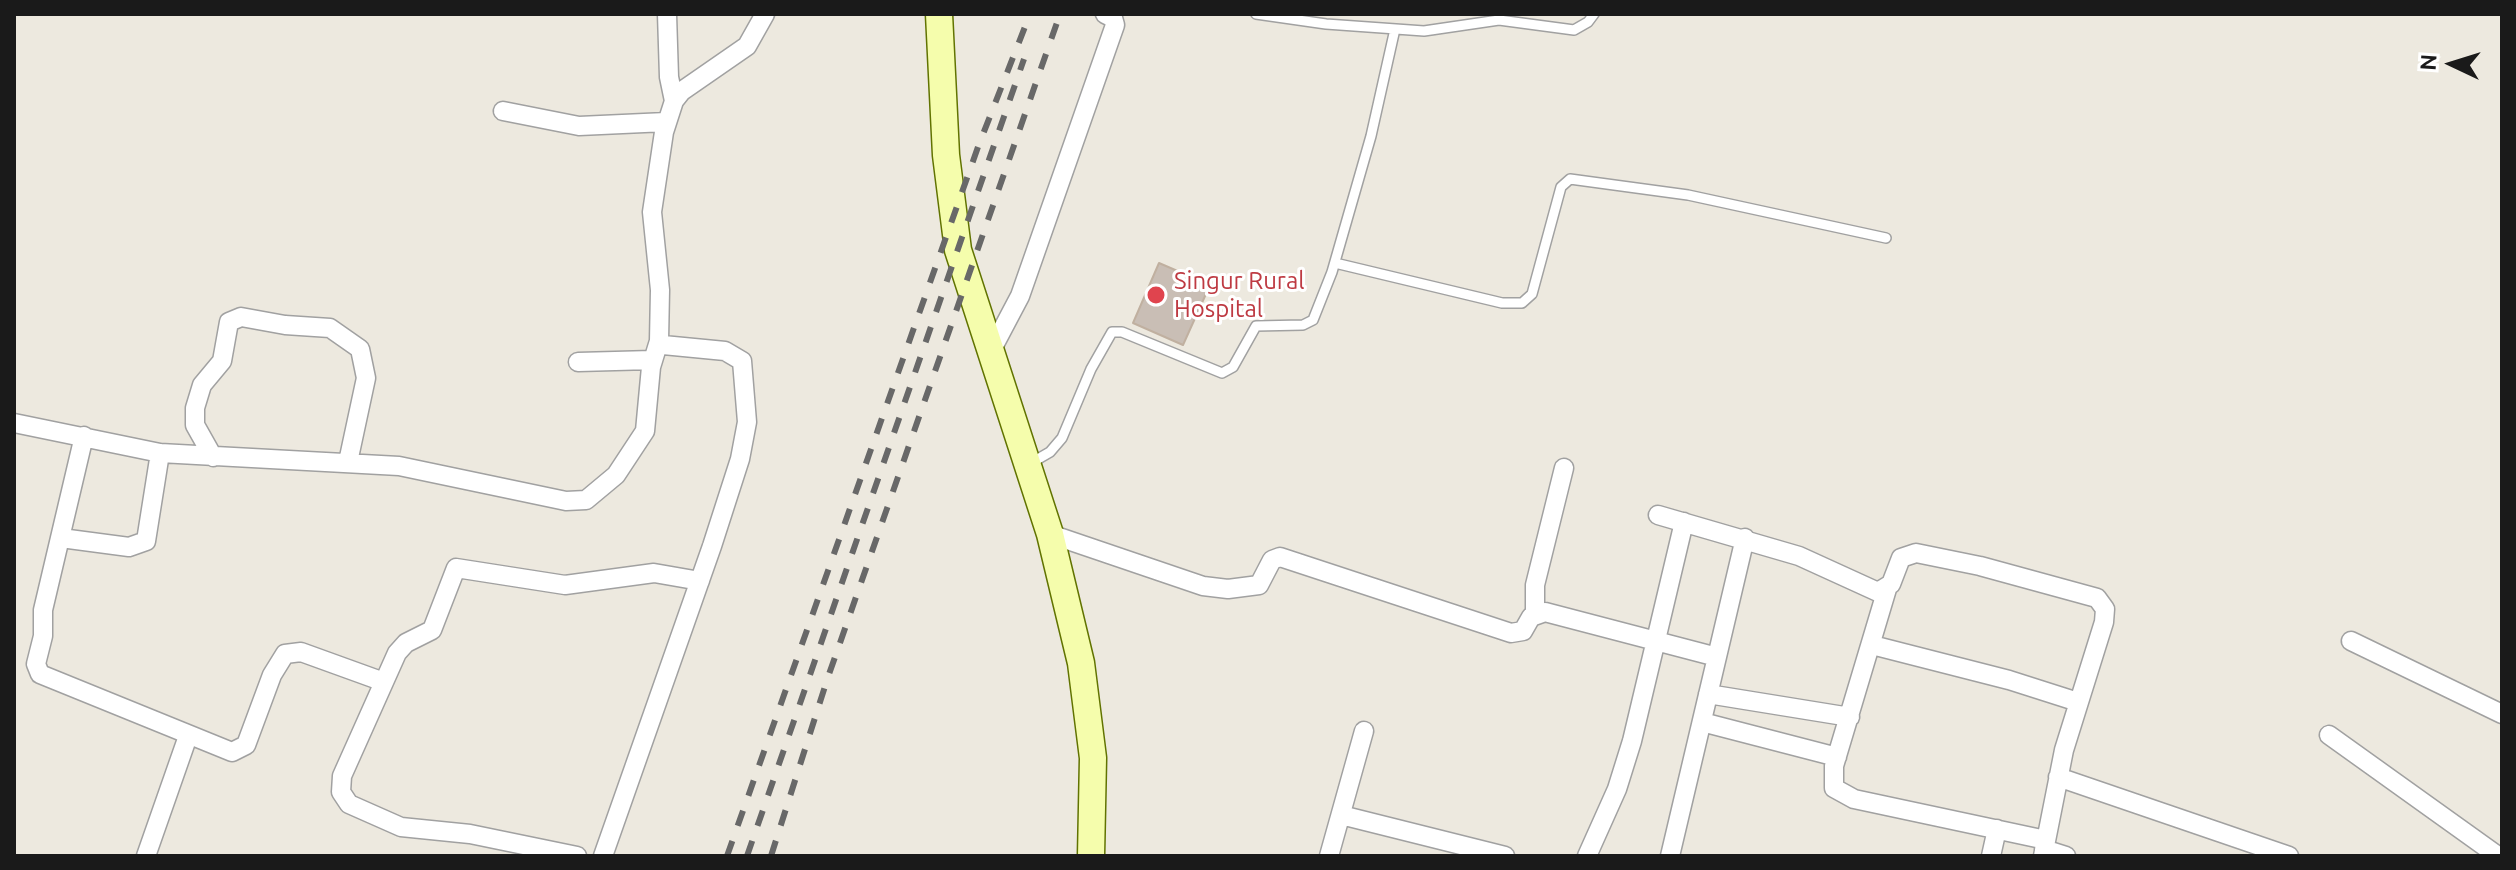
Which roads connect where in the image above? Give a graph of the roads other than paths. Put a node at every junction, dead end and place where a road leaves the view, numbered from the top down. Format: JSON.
{"nodes":[{"id":1,"x":667,"y":14,"type":"edge"},
{"id":2,"x":765,"y":14,"type":"edge"},
{"id":3,"x":939,"y":14,"type":"edge"},
{"id":4,"x":1256,"y":14,"type":"edge"},
{"id":5,"x":1594,"y":14,"type":"edge"},
{"id":6,"x":1112,"y":16,"type":"edge"},
{"id":7,"x":1395,"y":29,"type":"junction"},
{"id":8,"x":674,"y":101,"type":"junction"},
{"id":9,"x":503,"y":111,"type":"dead end"},
{"id":10,"x":666,"y":122,"type":"junction"},
{"id":11,"x":1886,"y":238,"type":"dead end"},
{"id":12,"x":1335,"y":263,"type":"junction"},
{"id":13,"x":659,"y":341,"type":"junction"},
{"id":14,"x":991,"y":351,"type":"junction"},
{"id":15,"x":652,"y":360,"type":"junction"},
{"id":16,"x":578,"y":362,"type":"dead end"},
{"id":17,"x":14,"y":423,"type":"edge"},
{"id":18,"x":84,"y":436,"type":"junction"},
{"id":19,"x":160,"y":453,"type":"junction"},
{"id":20,"x":213,"y":457,"type":"junction"},
{"id":21,"x":348,"y":462,"type":"junction"},
{"id":22,"x":1027,"y":464,"type":"junction"},
{"id":23,"x":1564,"y":468,"type":"dead end"},
{"id":24,"x":1658,"y":515,"type":"dead end"},
{"id":25,"x":1684,"y":522,"type":"junction"},
{"id":26,"x":1050,"y":534,"type":"junction"},
{"id":27,"x":61,"y":538,"type":"junction"},
{"id":28,"x":1745,"y":538,"type":"junction"},
{"id":29,"x":700,"y":581,"type":"junction"},
{"id":30,"x":1887,"y":589,"type":"junction"},
{"id":31,"x":1535,"y":614,"type":"junction"},
{"id":32,"x":2351,"y":641,"type":"dead end"},
{"id":33,"x":1655,"y":642,"type":"junction"},
{"id":34,"x":1872,"y":645,"type":"junction"},
{"id":35,"x":1717,"y":657,"type":"junction"},
{"id":36,"x":384,"y":682,"type":"junction"},
{"id":37,"x":1708,"y":694,"type":"junction"},
{"id":38,"x":2078,"y":702,"type":"junction"},
{"id":39,"x":2502,"y":714,"type":"edge"},
{"id":40,"x":1850,"y":717,"type":"junction"},
{"id":41,"x":1702,"y":722,"type":"junction"},
{"id":42,"x":1364,"y":731,"type":"dead end"},
{"id":43,"x":2329,"y":735,"type":"dead end"},
{"id":44,"x":188,"y":736,"type":"junction"},
{"id":45,"x":1837,"y":757,"type":"junction"},
{"id":46,"x":2058,"y":777,"type":"junction"},
{"id":47,"x":1341,"y":815,"type":"junction"},
{"id":48,"x":1997,"y":829,"type":"junction"},
{"id":49,"x":2044,"y":849,"type":"edge"},
{"id":50,"x":146,"y":856,"type":"edge"},
{"id":51,"x":577,"y":856,"type":"edge"},
{"id":52,"x":603,"y":856,"type":"edge"},
{"id":53,"x":1091,"y":856,"type":"edge"},
{"id":54,"x":1329,"y":856,"type":"edge"},
{"id":55,"x":1505,"y":856,"type":"edge"},
{"id":56,"x":1587,"y":856,"type":"edge"},
{"id":57,"x":1670,"y":856,"type":"edge"},
{"id":58,"x":1991,"y":856,"type":"edge"},
{"id":59,"x":2066,"y":856,"type":"edge"},
{"id":60,"x":2289,"y":856,"type":"edge"},
{"id":61,"x":2498,"y":856,"type":"edge"}],
"edges":[{"from":1,"to":8,"type":"street"},
{"from":2,"to":8,"type":"street"},
{"from":3,"to":14,"type":"main road"},
{"from":4,"to":7,"type":"lane"},
{"from":5,"to":7,"type":"lane"},
{"from":6,"to":14,"type":"street"},
{"from":7,"to":12,"type":"lane"},
{"from":8,"to":10,"type":"street"},
{"from":9,"to":10,"type":"street"},
{"from":10,"to":13,"type":"street"},
{"from":11,"to":12,"type":"lane"},
{"from":12,"to":22,"type":"lane"},
{"from":13,"to":15,"type":"street"},
{"from":13,"to":29,"type":"street"},
{"from":14,"to":22,"type":"main road"},
{"from":15,"to":16,"type":"street"},
{"from":15,"to":21,"type":"street"},
{"from":17,"to":18,"type":"street"},
{"from":18,"to":19,"type":"street"},
{"from":18,"to":27,"type":"street"},
{"from":19,"to":20,"type":"street"},
{"from":19,"to":27,"type":"street"},
{"from":20,"to":21,"type":"street"},
{"from":20,"to":21,"type":"street"},
{"from":22,"to":26,"type":"main road"},
{"from":23,"to":31,"type":"street"},
{"from":24,"to":25,"type":"street"},
{"from":25,"to":28,"type":"street"},
{"from":25,"to":33,"type":"street"},
{"from":26,"to":31,"type":"street"},
{"from":26,"to":53,"type":"main road"},
{"from":27,"to":44,"type":"street"},
{"from":28,"to":30,"type":"street"},
{"from":28,"to":35,"type":"street"},
{"from":29,"to":36,"type":"street"},
{"from":29,"to":52,"type":"street"},
{"from":30,"to":34,"type":"street"},
{"from":30,"to":38,"type":"street"},
{"from":31,"to":33,"type":"street"},
{"from":32,"to":39,"type":"street"},
{"from":33,"to":35,"type":"street"},
{"from":33,"to":56,"type":"street"},
{"from":34,"to":38,"type":"street"},
{"from":34,"to":40,"type":"street"},
{"from":35,"to":37,"type":"street"},
{"from":36,"to":44,"type":"street"},
{"from":36,"to":51,"type":"street"},
{"from":37,"to":40,"type":"street"},
{"from":37,"to":41,"type":"street"},
{"from":38,"to":46,"type":"street"},
{"from":40,"to":45,"type":"street"},
{"from":41,"to":45,"type":"street"},
{"from":41,"to":57,"type":"street"},
{"from":42,"to":47,"type":"street"},
{"from":43,"to":61,"type":"street"},
{"from":44,"to":50,"type":"street"},
{"from":45,"to":48,"type":"street"},
{"from":46,"to":49,"type":"street"},
{"from":46,"to":60,"type":"street"},
{"from":47,"to":54,"type":"street"},
{"from":47,"to":55,"type":"street"},
{"from":48,"to":49,"type":"street"},
{"from":48,"to":58,"type":"street"},
{"from":49,"to":59,"type":"street"}]}
